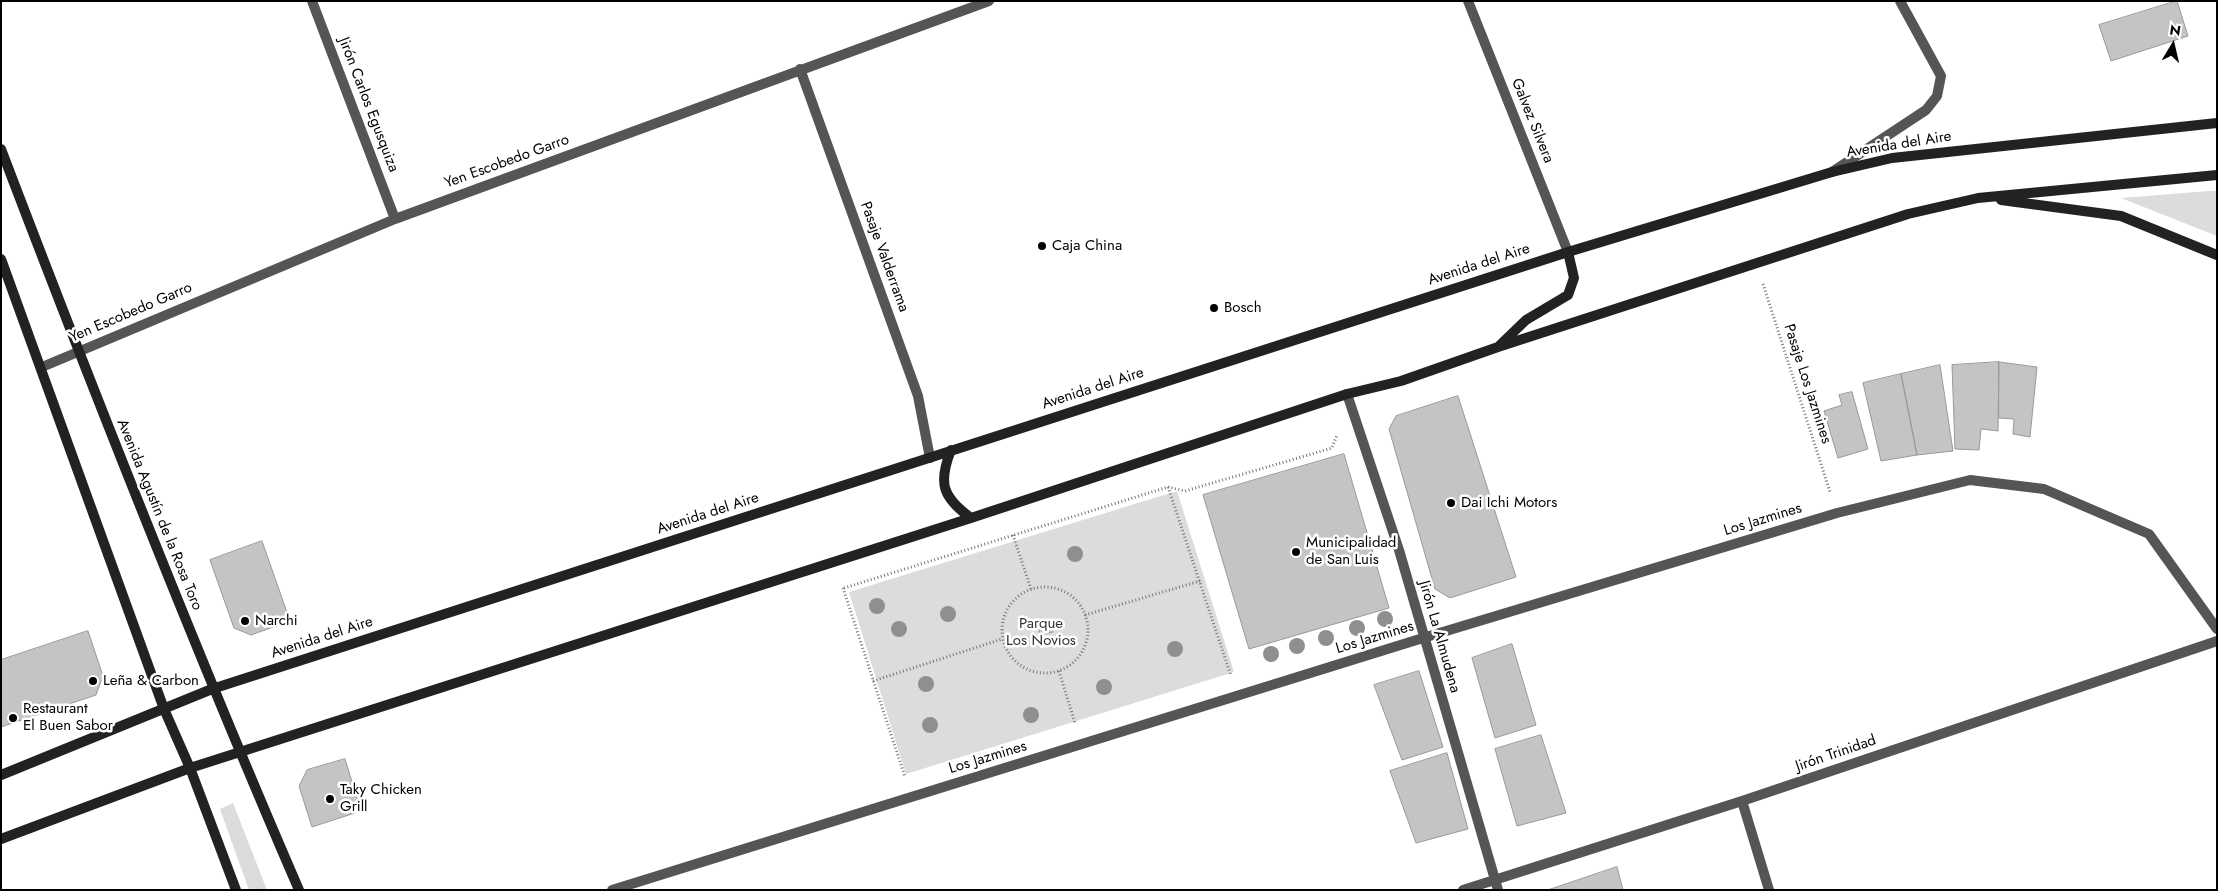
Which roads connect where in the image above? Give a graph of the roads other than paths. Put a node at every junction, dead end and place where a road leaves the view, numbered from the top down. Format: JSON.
{"nodes":[{"id":1,"x":312,"y":1,"type":"edge"},
{"id":2,"x":989,"y":1,"type":"edge"},
{"id":3,"x":1468,"y":1,"type":"edge"},
{"id":4,"x":1900,"y":1,"type":"edge"},
{"id":5,"x":800,"y":69,"type":"junction"},
{"id":6,"x":2217,"y":123,"type":"edge"},
{"id":7,"x":1,"y":148,"type":"edge"},
{"id":8,"x":1832,"y":172,"type":"junction"},
{"id":9,"x":2217,"y":175,"type":"edge"},
{"id":10,"x":1978,"y":198,"type":"junction"},
{"id":11,"x":395,"y":219,"type":"junction"},
{"id":12,"x":1568,"y":252,"type":"junction"},
{"id":13,"x":2217,"y":255,"type":"edge"},
{"id":14,"x":1,"y":259,"type":"edge"},
{"id":15,"x":1498,"y":347,"type":"junction"},
{"id":16,"x":78,"y":350,"type":"junction"},
{"id":17,"x":42,"y":367,"type":"junction"},
{"id":18,"x":1347,"y":394,"type":"junction"},
{"id":19,"x":951,"y":450,"type":"junction"},
{"id":20,"x":930,"y":458,"type":"junction"},
{"id":21,"x":971,"y":518,"type":"junction"},
{"id":22,"x":2217,"y":629,"type":"edge"},
{"id":23,"x":1423,"y":638,"type":"junction"},
{"id":24,"x":2217,"y":641,"type":"edge"},
{"id":25,"x":212,"y":689,"type":"junction"},
{"id":26,"x":164,"y":709,"type":"junction"},
{"id":27,"x":239,"y":752,"type":"junction"},
{"id":28,"x":190,"y":768,"type":"junction"},
{"id":29,"x":1,"y":775,"type":"edge"},
{"id":30,"x":1742,"y":802,"type":"junction"},
{"id":31,"x":1,"y":839,"type":"edge"},
{"id":32,"x":1496,"y":885,"type":"edge"},
{"id":33,"x":236,"y":890,"type":"edge"},
{"id":34,"x":299,"y":890,"type":"edge"},
{"id":35,"x":614,"y":890,"type":"edge"},
{"id":36,"x":1463,"y":890,"type":"edge"},
{"id":37,"x":1769,"y":890,"type":"edge"}],
"edges":[{"from":1,"to":11,"type":"street","name":"Jirón Carlos Egusquiza"},
{"from":2,"to":5,"type":"street","name":"Yen Escobedo Garro"},
{"from":3,"to":12,"type":"street","name":"Galvez Silvera"},
{"from":4,"to":8,"type":"street"},
{"from":5,"to":11,"type":"street","name":"Yen Escobedo Garro"},
{"from":5,"to":20,"type":"street","name":"Pasaje Valderrama"},
{"from":6,"to":8,"type":"main road","name":"Avenida del Aire"},
{"from":7,"to":16,"type":"main road","name":"Avenida Agustín de la Rosa Toro"},
{"from":8,"to":12,"type":"main road","name":"Avenida del Aire"},
{"from":9,"to":10,"type":"main road"},
{"from":10,"to":13,"type":"main road"},
{"from":10,"to":15,"type":"main road"},
{"from":11,"to":16,"type":"street","name":"Yen Escobedo Garro"},
{"from":12,"to":15,"type":"main road"},
{"from":12,"to":19,"type":"main road","name":"Avenida del Aire"},
{"from":14,"to":17,"type":"main road"},
{"from":15,"to":18,"type":"main road"},
{"from":16,"to":17,"type":"street","name":"Yen Escobedo Garro"},
{"from":16,"to":25,"type":"main road","name":"Avenida Agustín de la Rosa Toro"},
{"from":17,"to":26,"type":"main road"},
{"from":18,"to":21,"type":"main road"},
{"from":18,"to":23,"type":"street","name":"Jirón La Almudena"},
{"from":19,"to":20,"type":"main road","name":"Avenida del Aire"},
{"from":19,"to":21,"type":"main road"},
{"from":20,"to":25,"type":"main road","name":"Avenida del Aire"},
{"from":21,"to":27,"type":"main road"},
{"from":22,"to":23,"type":"street","name":"Los Jazmines"},
{"from":23,"to":32,"type":"street","name":"Jirón La Almudena"},
{"from":23,"to":35,"type":"street","name":"Los Jazmines"},
{"from":24,"to":30,"type":"street","name":"Jirón Trinidad"},
{"from":25,"to":26,"type":"main road","name":"Avenida del Aire"},
{"from":25,"to":27,"type":"main road","name":"Avenida Agustín de la Rosa Toro"},
{"from":26,"to":28,"type":"main road"},
{"from":26,"to":29,"type":"main road","name":"Avenida del Aire"},
{"from":27,"to":28,"type":"main road"},
{"from":27,"to":34,"type":"main road","name":"Avenida Agustín de la Rosa Toro"},
{"from":28,"to":31,"type":"main road"},
{"from":28,"to":33,"type":"main road"},
{"from":30,"to":32,"type":"street","name":"Jirón Trinidad"},
{"from":30,"to":37,"type":"street"},
{"from":32,"to":36,"type":"street","name":"Jirón Trinidad"}]}
